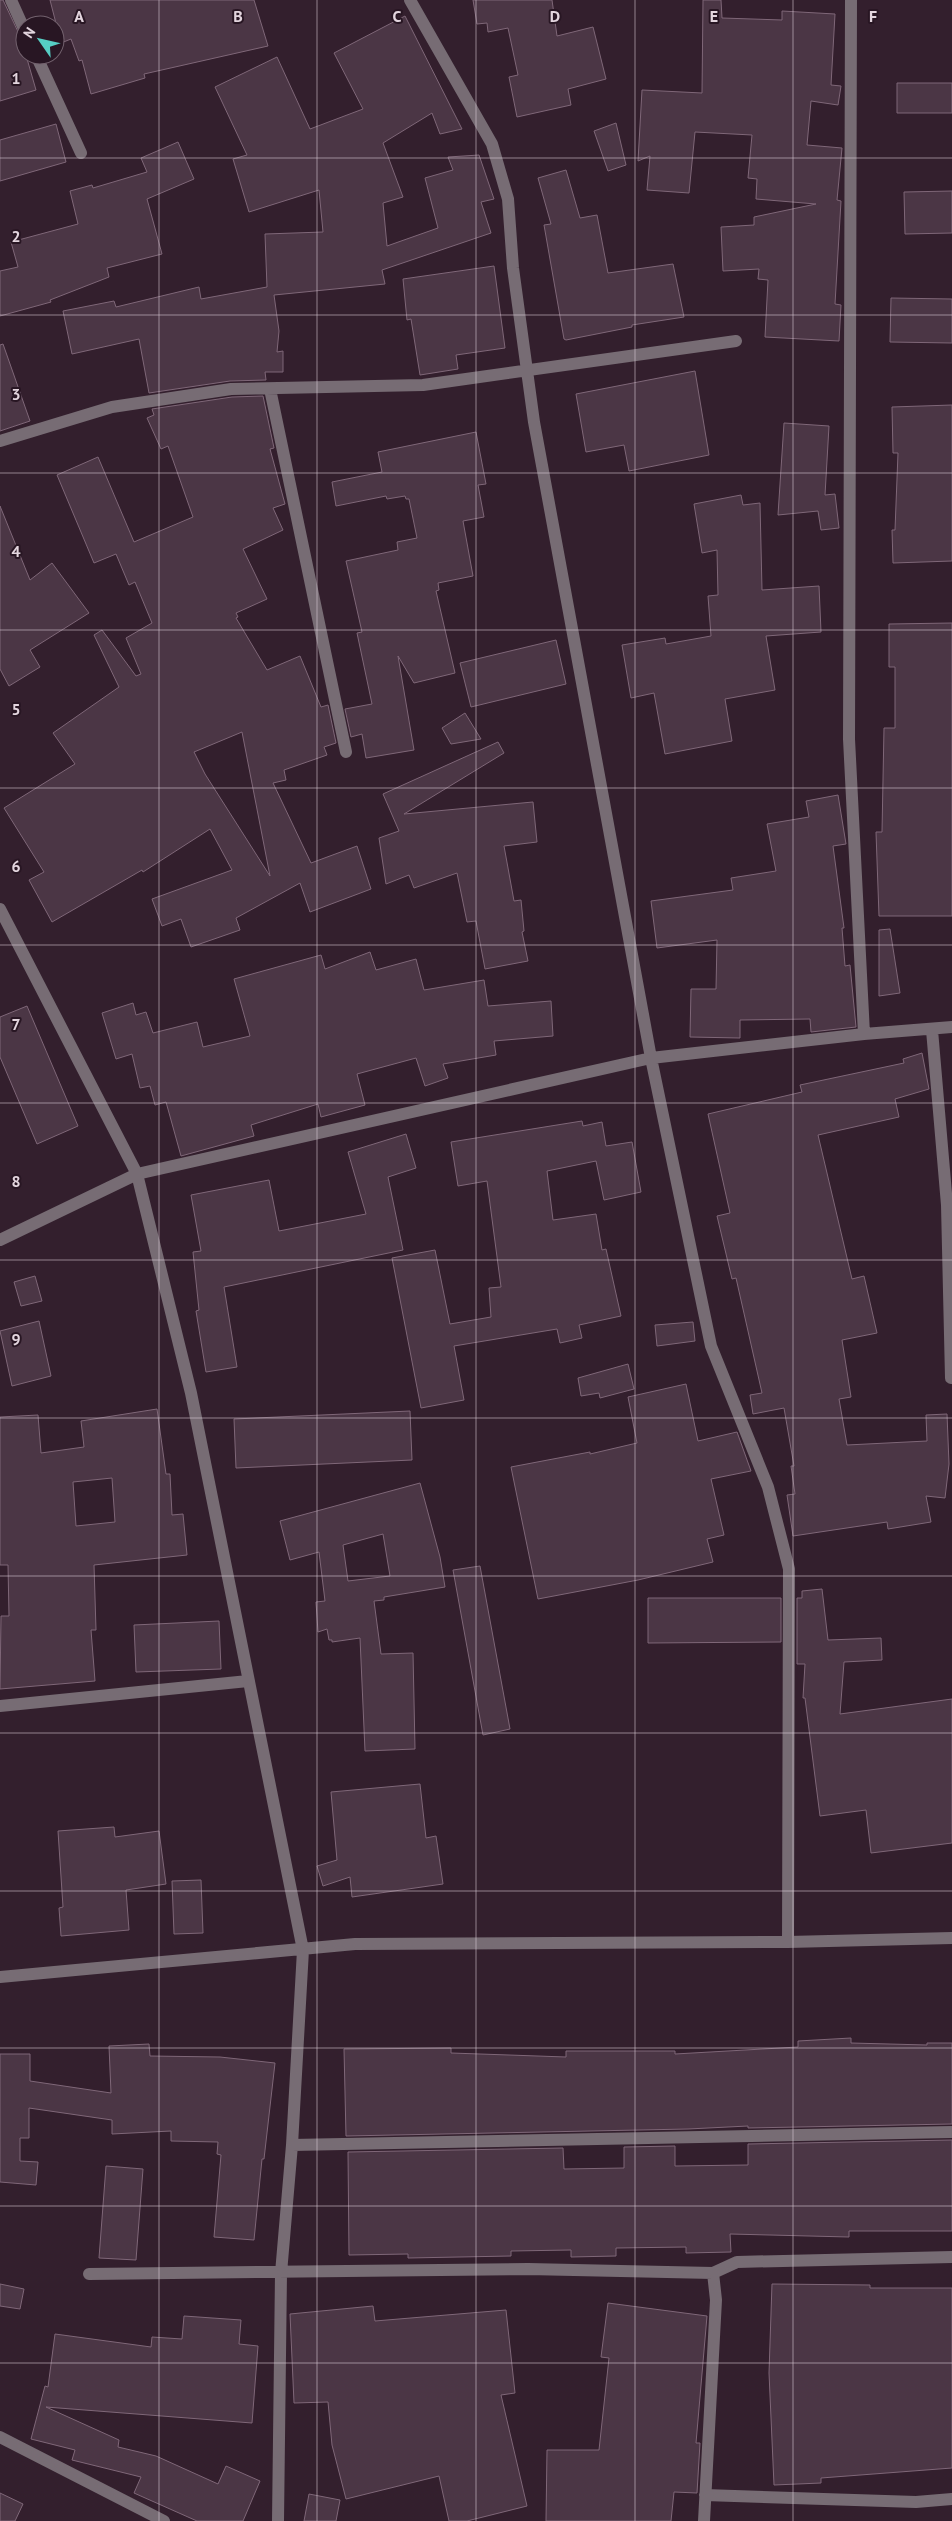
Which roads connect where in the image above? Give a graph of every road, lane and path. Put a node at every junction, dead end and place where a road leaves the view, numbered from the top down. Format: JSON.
{"nodes":[{"id":1,"x":11,"y":0,"type":"edge"},
{"id":2,"x":410,"y":0,"type":"edge"},
{"id":3,"x":851,"y":0,"type":"edge"},
{"id":4,"x":18,"y":15,"type":"edge"},
{"id":5,"x":41,"y":65,"type":"edge"},
{"id":6,"x":81,"y":153,"type":"dead end"},
{"id":7,"x":736,"y":341,"type":"dead end"},
{"id":8,"x":528,"y":370,"type":"junction"},
{"id":9,"x":270,"y":389,"type":"junction"},
{"id":10,"x":0,"y":441,"type":"edge"},
{"id":11,"x":346,"y":752,"type":"dead end"},
{"id":12,"x":0,"y":909,"type":"edge"},
{"id":13,"x":952,"y":1027,"type":"edge"},
{"id":14,"x":932,"y":1030,"type":"junction"},
{"id":15,"x":864,"y":1034,"type":"junction"},
{"id":16,"x":651,"y":1058,"type":"junction"},
{"id":17,"x":137,"y":1174,"type":"junction"},
{"id":18,"x":0,"y":1240,"type":"edge"},
{"id":19,"x":951,"y":1378,"type":"edge"},
{"id":20,"x":248,"y":1680,"type":"junction"},
{"id":21,"x":0,"y":1706,"type":"edge"},
{"id":22,"x":952,"y":1938,"type":"edge"},
{"id":23,"x":788,"y":1942,"type":"junction"},
{"id":24,"x":303,"y":1950,"type":"junction"},
{"id":25,"x":0,"y":1977,"type":"edge"},
{"id":26,"x":952,"y":2132,"type":"edge"},
{"id":27,"x":292,"y":2145,"type":"junction"},
{"id":28,"x":952,"y":2258,"type":"edge"},
{"id":29,"x":281,"y":2273,"type":"junction"},
{"id":30,"x":713,"y":2273,"type":"junction"},
{"id":31,"x":89,"y":2274,"type":"dead end"},
{"id":32,"x":0,"y":2437,"type":"edge"},
{"id":33,"x":706,"y":2495,"type":"junction"},
{"id":34,"x":952,"y":2499,"type":"edge"},
{"id":35,"x":164,"y":2521,"type":"edge"},
{"id":36,"x":278,"y":2521,"type":"edge"},
{"id":37,"x":704,"y":2521,"type":"edge"}],
"edges":[{"from":1,"to":4,"type":"street"},
{"from":2,"to":8,"type":"street"},
{"from":3,"to":15,"type":"street"},
{"from":5,"to":6,"type":"street"},
{"from":7,"to":8,"type":"street"},
{"from":8,"to":9,"type":"street"},
{"from":8,"to":16,"type":"street"},
{"from":9,"to":10,"type":"street"},
{"from":9,"to":11,"type":"street"},
{"from":12,"to":17,"type":"street"},
{"from":13,"to":14,"type":"street"},
{"from":14,"to":15,"type":"street"},
{"from":14,"to":19,"type":"street"},
{"from":15,"to":16,"type":"street"},
{"from":16,"to":17,"type":"street"},
{"from":16,"to":23,"type":"street"},
{"from":17,"to":18,"type":"street"},
{"from":17,"to":20,"type":"street"},
{"from":20,"to":21,"type":"street"},
{"from":20,"to":24,"type":"street"},
{"from":22,"to":23,"type":"street"},
{"from":23,"to":24,"type":"street"},
{"from":24,"to":25,"type":"street"},
{"from":24,"to":27,"type":"street"},
{"from":26,"to":27,"type":"street"},
{"from":27,"to":29,"type":"street"},
{"from":28,"to":30,"type":"street"},
{"from":29,"to":30,"type":"street"},
{"from":29,"to":31,"type":"street"},
{"from":29,"to":36,"type":"street"},
{"from":30,"to":33,"type":"street"},
{"from":32,"to":35,"type":"street"},
{"from":33,"to":34,"type":"street"},
{"from":33,"to":37,"type":"street"}]}
